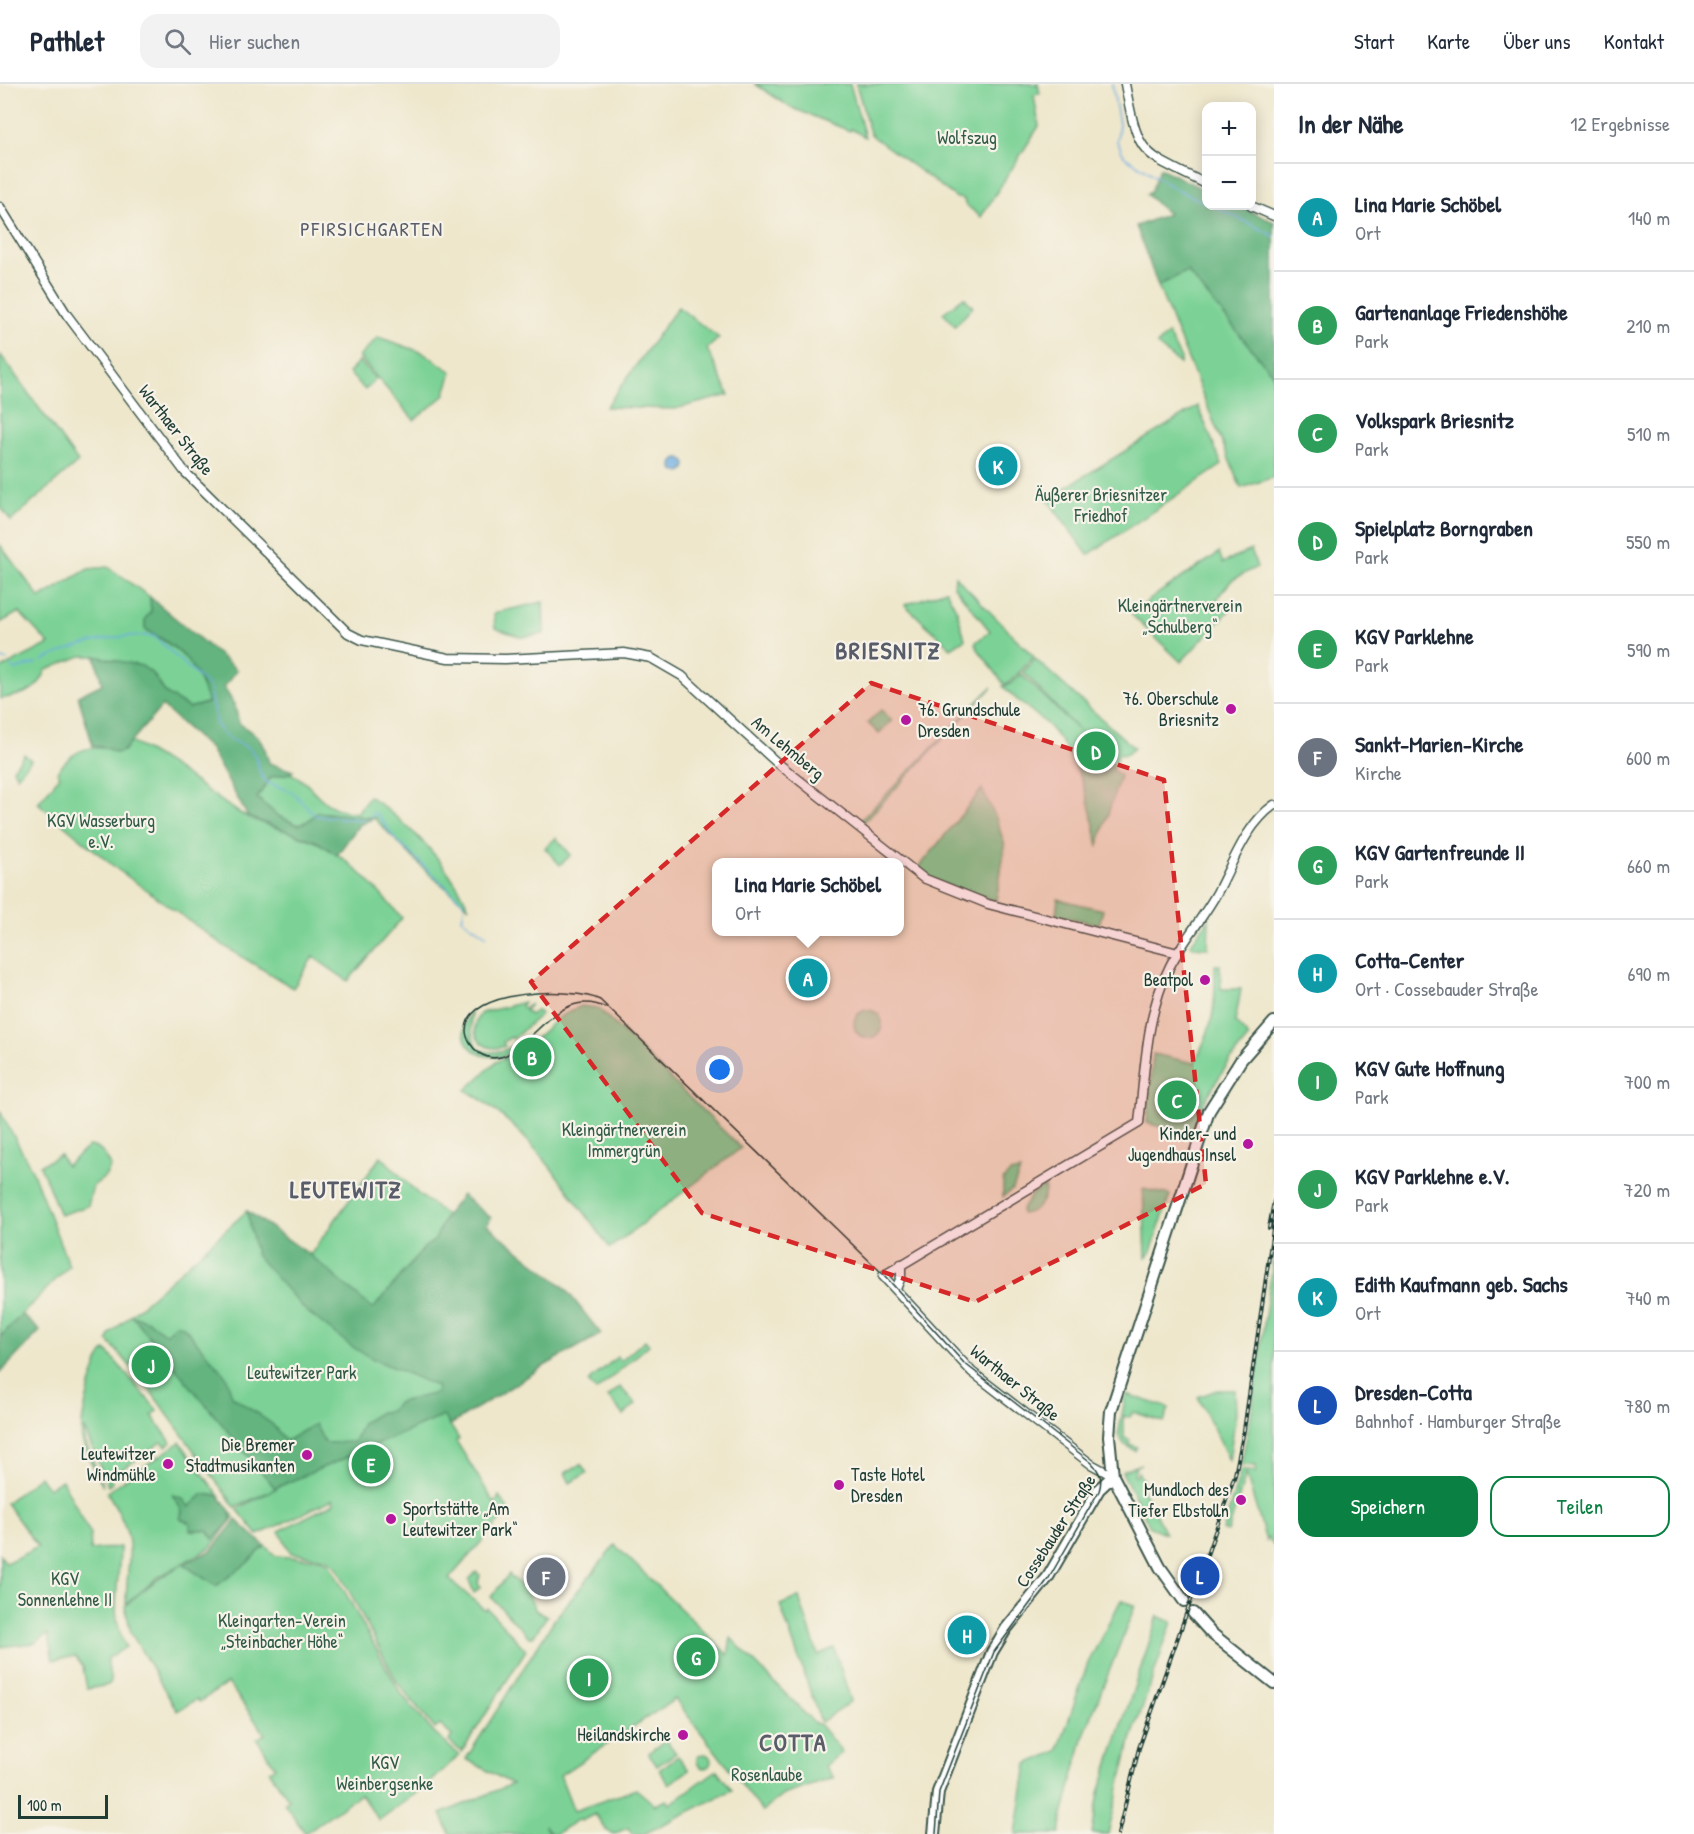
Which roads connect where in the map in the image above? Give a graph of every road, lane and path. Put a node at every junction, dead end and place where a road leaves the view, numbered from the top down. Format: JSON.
{"nodes":[{"id":1,"x":1125,"y":84,"type":"edge"},
{"id":2,"x":1202,"y":182,"type":"edge"},
{"id":3,"x":0,"y":207,"type":"edge"},
{"id":4,"x":1256,"y":208,"type":"edge"},
{"id":5,"x":1274,"y":216,"type":"edge"},
{"id":6,"x":362,"y":640,"type":"joint"},
{"id":7,"x":1274,"y":805,"type":"edge"},
{"id":8,"x":897,"y":858,"type":"edge"},
{"id":9,"x":904,"y":864,"type":"edge"},
{"id":10,"x":1178,"y":953,"type":"junction"},
{"id":11,"x":1274,"y":1022,"type":"edge"},
{"id":12,"x":901,"y":1264,"type":"junction"},
{"id":13,"x":896,"y":1289,"type":"junction"},
{"id":14,"x":1113,"y":1476,"type":"junction"},
{"id":15,"x":1184,"y":1601,"type":"dead end"},
{"id":16,"x":1193,"y":1613,"type":"dead end"},
{"id":17,"x":1274,"y":1683,"type":"edge"},
{"id":18,"x":934,"y":1834,"type":"edge"}],
"edges":[{"from":1,"to":2,"type":"street"},
{"from":3,"to":6,"type":"street","name":"Warthaer Straße"},
{"from":4,"to":5,"type":"street"},
{"from":6,"to":8,"type":"street","name":"Am Lehmberg"},
{"from":7,"to":10,"type":"street"},
{"from":9,"to":10,"type":"street","name":"Am Lehmberg"},
{"from":10,"to":12,"type":"street"},
{"from":11,"to":14,"type":"main road"},
{"from":12,"to":13,"type":"street"},
{"from":12,"to":13,"type":"street","name":"Warthaer Straße"},
{"from":13,"to":14,"type":"street","name":"Warthaer Straße"},
{"from":14,"to":15,"type":"main road"},
{"from":14,"to":18,"type":"main road","name":"Cossebauder Straße"},
{"from":16,"to":17,"type":"main road"}]}
